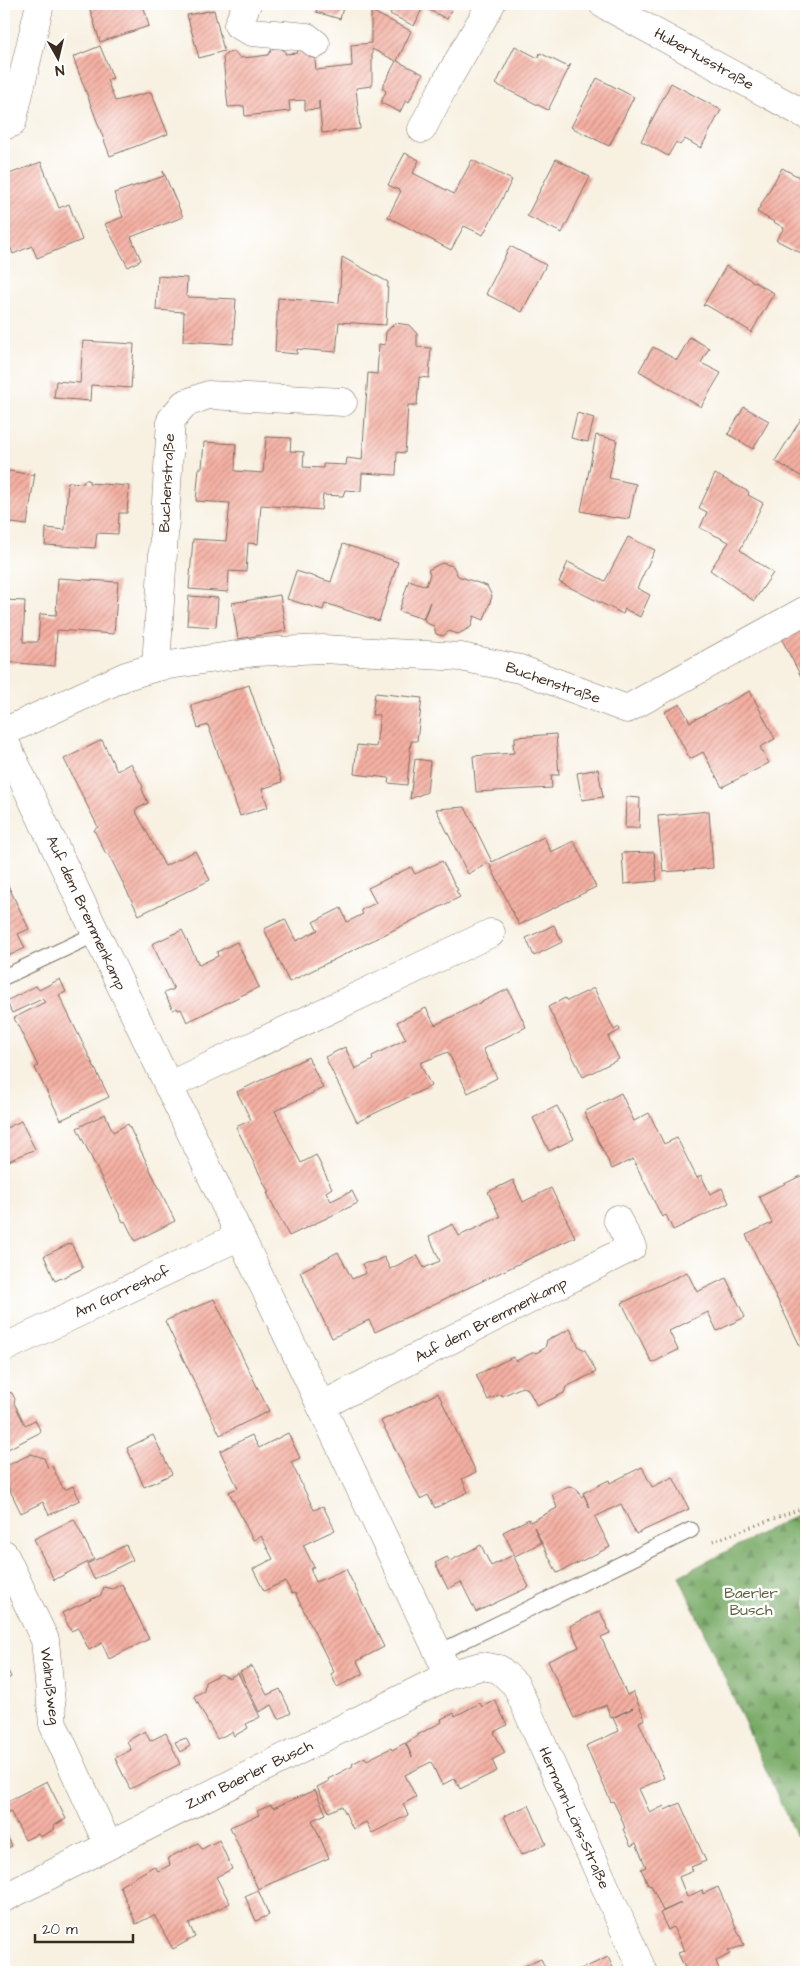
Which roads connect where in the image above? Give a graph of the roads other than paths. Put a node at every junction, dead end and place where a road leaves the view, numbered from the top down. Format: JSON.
{"nodes":[{"id":1,"x":40,"y":4,"type":"edge"},
{"id":2,"x":247,"y":4,"type":"edge"},
{"id":3,"x":491,"y":4,"type":"edge"},
{"id":4,"x":603,"y":4,"type":"edge"},
{"id":5,"x":316,"y":44,"type":"dead end"},
{"id":6,"x":806,"y":115,"type":"edge"},
{"id":7,"x":4,"y":126,"type":"edge"},
{"id":8,"x":422,"y":129,"type":"dead end"},
{"id":9,"x":343,"y":402,"type":"dead end"},
{"id":10,"x":806,"y":610,"type":"edge"},
{"id":11,"x":156,"y":667,"type":"junction"},
{"id":12,"x":4,"y":732,"type":"edge"},
{"id":13,"x":4,"y":740,"type":"edge"},
{"id":14,"x":491,"y":933,"type":"dead end"},
{"id":15,"x":96,"y":934,"type":"junction"},
{"id":16,"x":4,"y":977,"type":"edge"},
{"id":17,"x":168,"y":1086,"type":"junction"},
{"id":18,"x":617,"y":1219,"type":"dead end"},
{"id":19,"x":240,"y":1236,"type":"junction"},
{"id":20,"x":4,"y":1348,"type":"edge"},
{"id":21,"x":321,"y":1406,"type":"junction"},
{"id":22,"x":691,"y":1530,"type":"dead end"},
{"id":23,"x":4,"y":1554,"type":"edge"},
{"id":24,"x":444,"y":1664,"type":"junction"},
{"id":25,"x":499,"y":1669,"type":"joint"},
{"id":26,"x":108,"y":1845,"type":"junction"},
{"id":27,"x":4,"y":1898,"type":"edge"},
{"id":28,"x":642,"y":1972,"type":"edge"}],
"edges":[{"from":1,"to":7,"type":"street"},
{"from":2,"to":5,"type":"street"},
{"from":3,"to":8,"type":"street"},
{"from":4,"to":6,"type":"street","name":"Hubertusstraße"},
{"from":9,"to":11,"type":"street","name":"Buchenstraße"},
{"from":10,"to":11,"type":"street","name":"Buchenstraße"},
{"from":11,"to":12,"type":"street","name":"Buchenstraße"},
{"from":13,"to":15,"type":"street","name":"Auf dem Bremmenkamp"},
{"from":14,"to":17,"type":"street"},
{"from":15,"to":16,"type":"lane"},
{"from":15,"to":17,"type":"street","name":"Auf dem Bremmenkamp"},
{"from":17,"to":19,"type":"street","name":"Auf dem Bremmenkamp"},
{"from":18,"to":21,"type":"street","name":"Auf dem Bremmenkamp"},
{"from":19,"to":20,"type":"street","name":"Am Gorreshof"},
{"from":19,"to":21,"type":"street","name":"Auf dem Bremmenkamp"},
{"from":21,"to":24,"type":"street","name":"Auf dem Bremmenkamp"},
{"from":22,"to":24,"type":"lane"},
{"from":23,"to":26,"type":"street","name":"Walnußweg"},
{"from":24,"to":25,"type":"street","name":"Zum Baerler Busch"},
{"from":24,"to":26,"type":"street","name":"Zum Baerler Busch"},
{"from":25,"to":28,"type":"street","name":"Hermann-Löns-Straße"},
{"from":26,"to":27,"type":"street","name":"Zum Baerler Busch"}]}
